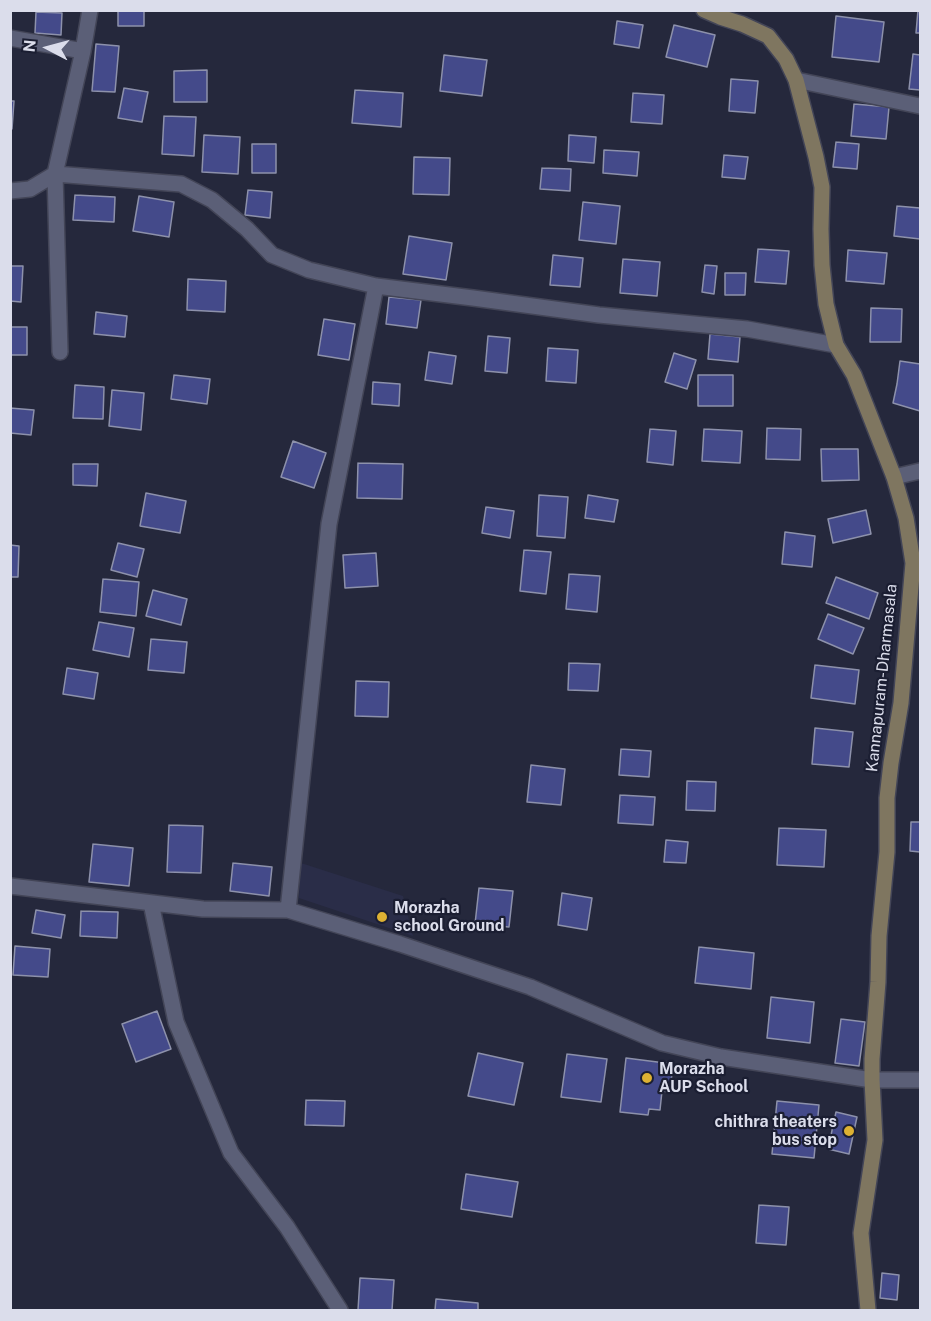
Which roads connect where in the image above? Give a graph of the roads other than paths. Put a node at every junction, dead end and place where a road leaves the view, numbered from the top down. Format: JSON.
{"nodes":[{"id":1,"x":90,"y":10,"type":"edge"},
{"id":2,"x":704,"y":10,"type":"edge"},
{"id":3,"x":10,"y":39,"type":"edge"},
{"id":4,"x":83,"y":51,"type":"junction"},
{"id":5,"x":796,"y":80,"type":"junction"},
{"id":6,"x":921,"y":106,"type":"edge"},
{"id":7,"x":54,"y":174,"type":"junction"},
{"id":8,"x":10,"y":191,"type":"edge"},
{"id":9,"x":376,"y":286,"type":"junction"},
{"id":10,"x":836,"y":345,"type":"junction"},
{"id":11,"x":60,"y":352,"type":"dead end"},
{"id":12,"x":921,"y":471,"type":"edge"},
{"id":13,"x":894,"y":477,"type":"junction"},
{"id":14,"x":915,"y":616,"type":"edge"},
{"id":15,"x":10,"y":886,"type":"edge"},
{"id":16,"x":151,"y":903,"type":"junction"},
{"id":17,"x":288,"y":910,"type":"junction"},
{"id":18,"x":872,"y":1080,"type":"junction"},
{"id":19,"x":921,"y":1080,"type":"edge"},
{"id":20,"x":340,"y":1311,"type":"edge"},
{"id":21,"x":868,"y":1311,"type":"edge"}],
"edges":[{"from":1,"to":4,"type":"street"},
{"from":2,"to":5,"type":"main road","name":"Kannapuram-Dharmasala"},
{"from":3,"to":4,"type":"street"},
{"from":4,"to":7,"type":"street"},
{"from":5,"to":6,"type":"street"},
{"from":5,"to":10,"type":"main road","name":"Kannapuram-Dharmasala"},
{"from":7,"to":8,"type":"street"},
{"from":7,"to":9,"type":"street"},
{"from":7,"to":11,"type":"street"},
{"from":9,"to":10,"type":"street"},
{"from":9,"to":17,"type":"street"},
{"from":10,"to":13,"type":"main road","name":"Kannapuram-Dharmasala"},
{"from":12,"to":13,"type":"street"},
{"from":13,"to":14,"type":"main road","name":"Kannapuram-Dharmasala"},
{"from":14,"to":18,"type":"main road","name":"Kannapuram-Dharmasala"},
{"from":15,"to":16,"type":"street"},
{"from":16,"to":17,"type":"street"},
{"from":16,"to":20,"type":"street"},
{"from":17,"to":18,"type":"street"},
{"from":18,"to":19,"type":"street"},
{"from":18,"to":21,"type":"main road","name":"Kannapuram-Dharmasala"}]}
